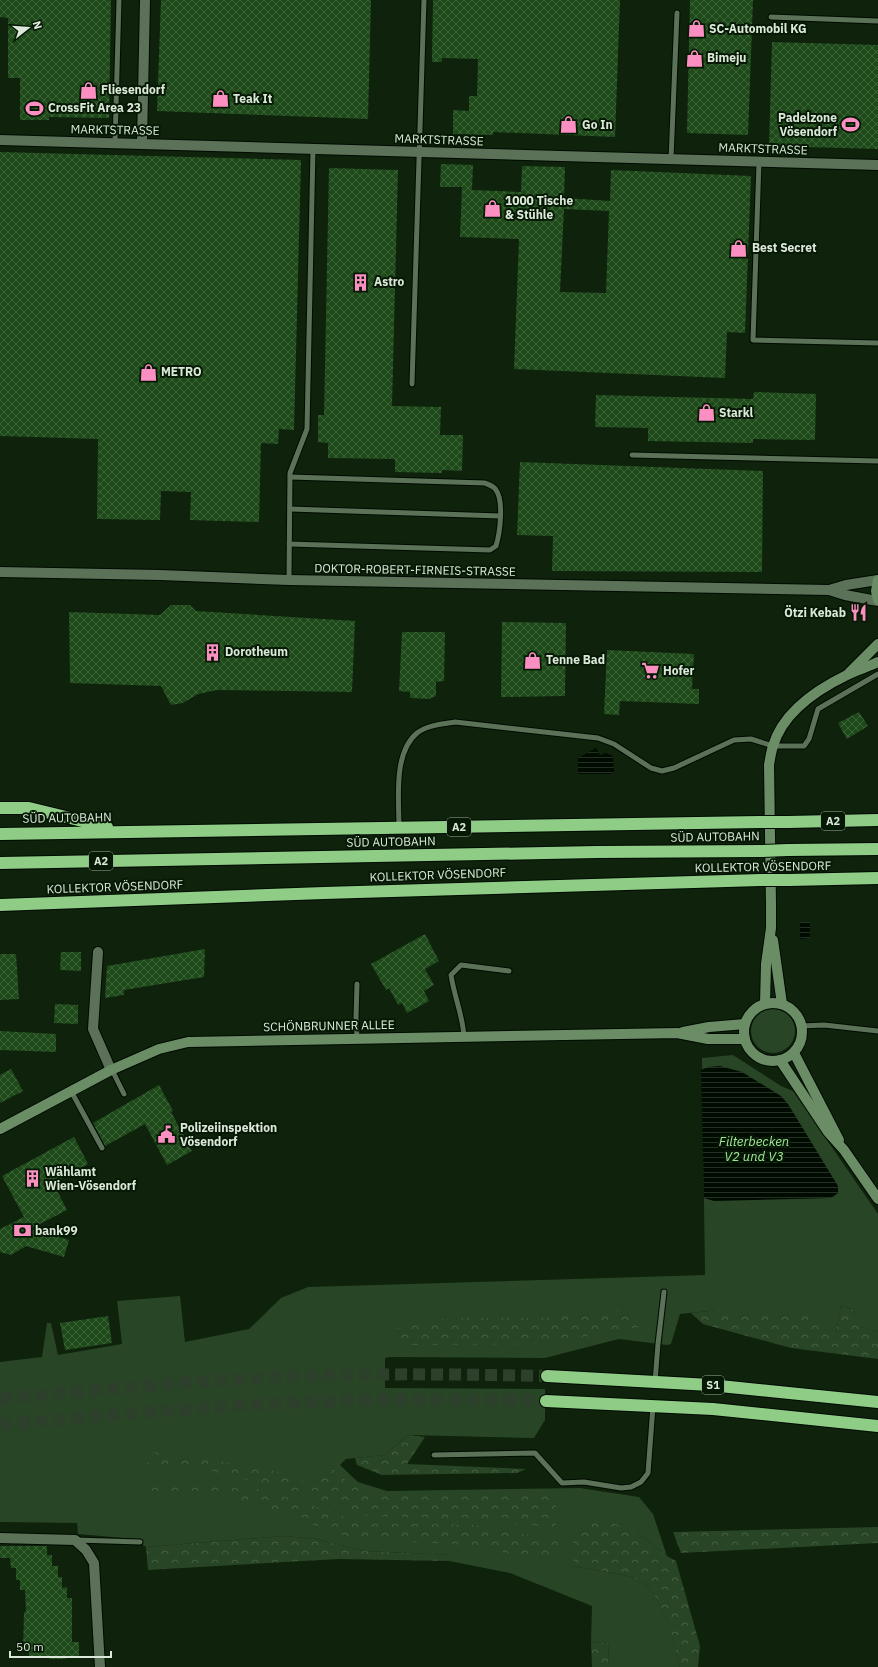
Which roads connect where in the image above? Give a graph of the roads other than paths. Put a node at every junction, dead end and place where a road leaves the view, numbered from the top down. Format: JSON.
{"nodes":[{"id":1,"x":119,"y":0,"type":"edge"},
{"id":2,"x":145,"y":0,"type":"edge"},
{"id":3,"x":424,"y":0,"type":"edge"},
{"id":4,"x":676,"y":12,"type":"dead end"},
{"id":5,"x":771,"y":17,"type":"dead end"},
{"id":6,"x":878,"y":21,"type":"edge"},
{"id":7,"x":0,"y":140,"type":"edge"},
{"id":8,"x":115,"y":143,"type":"junction"},
{"id":9,"x":142,"y":143,"type":"junction"},
{"id":10,"x":313,"y":149,"type":"junction"},
{"id":11,"x":418,"y":152,"type":"junction"},
{"id":12,"x":671,"y":160,"type":"junction"},
{"id":13,"x":759,"y":162,"type":"junction"},
{"id":14,"x":878,"y":165,"type":"edge"},
{"id":15,"x":878,"y":344,"type":"edge"},
{"id":16,"x":412,"y":384,"type":"dead end"},
{"id":17,"x":632,"y":455,"type":"dead end"},
{"id":18,"x":878,"y":461,"type":"edge"},
{"id":19,"x":290,"y":477,"type":"junction"},
{"id":20,"x":290,"y":509,"type":"junction"},
{"id":21,"x":500,"y":516,"type":"junction"},
{"id":22,"x":289,"y":544,"type":"junction"},
{"id":23,"x":0,"y":572,"type":"edge"},
{"id":24,"x":290,"y":580,"type":"junction"},
{"id":25,"x":878,"y":580,"type":"edge"},
{"id":26,"x":829,"y":590,"type":"junction"},
{"id":27,"x":878,"y":601,"type":"edge"},
{"id":28,"x":878,"y":644,"type":"edge"},
{"id":29,"x":878,"y":662,"type":"edge"},
{"id":30,"x":878,"y":674,"type":"edge"},
{"id":31,"x":847,"y":675,"type":"junction"},
{"id":32,"x":773,"y":746,"type":"junction"},
{"id":33,"x":0,"y":808,"type":"edge"},
{"id":34,"x":878,"y":820,"type":"edge"},
{"id":35,"x":399,"y":828,"type":"junction"},
{"id":36,"x":123,"y":832,"type":"junction"},
{"id":37,"x":0,"y":834,"type":"edge"},
{"id":38,"x":878,"y":849,"type":"edge"},
{"id":39,"x":0,"y":863,"type":"edge"},
{"id":40,"x":878,"y":878,"type":"edge"},
{"id":41,"x":0,"y":905,"type":"edge"},
{"id":42,"x":771,"y":928,"type":"junction"},
{"id":43,"x":98,"y":952,"type":"dead end"},
{"id":44,"x":509,"y":971,"type":"dead end"},
{"id":45,"x":357,"y":984,"type":"dead end"},
{"id":46,"x":765,"y":1004,"type":"junction"},
{"id":47,"x":782,"y":1004,"type":"junction"},
{"id":48,"x":745,"y":1024,"type":"junction"},
{"id":49,"x":801,"y":1026,"type":"junction"},
{"id":50,"x":878,"y":1031,"type":"edge"},
{"id":51,"x":677,"y":1033,"type":"junction"},
{"id":52,"x":464,"y":1037,"type":"junction"},
{"id":53,"x":357,"y":1038,"type":"junction"},
{"id":54,"x":744,"y":1040,"type":"junction"},
{"id":55,"x":794,"y":1053,"type":"junction"},
{"id":56,"x":780,"y":1060,"type":"junction"},
{"id":57,"x":111,"y":1070,"type":"junction"},
{"id":58,"x":71,"y":1091,"type":"junction"},
{"id":59,"x":124,"y":1094,"type":"dead end"},
{"id":60,"x":0,"y":1129,"type":"edge"},
{"id":61,"x":102,"y":1148,"type":"dead end"},
{"id":62,"x":844,"y":1150,"type":"junction"},
{"id":63,"x":878,"y":1199,"type":"edge"},
{"id":64,"x":664,"y":1292,"type":"dead end"},
{"id":65,"x":547,"y":1376,"type":"tunnel mouth"},
{"id":66,"x":655,"y":1382,"type":"junction"},
{"id":67,"x":546,"y":1401,"type":"tunnel mouth"},
{"id":68,"x":878,"y":1402,"type":"edge"},
{"id":69,"x":653,"y":1405,"type":"junction"},
{"id":70,"x":878,"y":1426,"type":"edge"},
{"id":71,"x":434,"y":1455,"type":"dead end"},
{"id":72,"x":0,"y":1538,"type":"edge"},
{"id":73,"x":75,"y":1540,"type":"junction"},
{"id":74,"x":140,"y":1542,"type":"dead end"},
{"id":75,"x":100,"y":1666,"type":"edge"}],
"edges":[{"from":1,"to":8,"type":"lane"},
{"from":2,"to":9,"type":"street"},
{"from":3,"to":11,"type":"lane"},
{"from":4,"to":12,"type":"lane"},
{"from":5,"to":6,"type":"lane"},
{"from":7,"to":8,"type":"street","name":"MARKTSTRASSE"},
{"from":8,"to":9,"type":"street","name":"MARKTSTRASSE"},
{"from":9,"to":10,"type":"street","name":"MARKTSTRASSE"},
{"from":10,"to":11,"type":"street","name":"MARKTSTRASSE"},
{"from":10,"to":19,"type":"lane"},
{"from":11,"to":12,"type":"street","name":"MARKTSTRASSE"},
{"from":11,"to":16,"type":"lane"},
{"from":12,"to":13,"type":"street","name":"MARKTSTRASSE"},
{"from":13,"to":14,"type":"street","name":"MARKTSTRASSE"},
{"from":13,"to":15,"type":"lane"},
{"from":17,"to":18,"type":"lane"},
{"from":19,"to":20,"type":"lane"},
{"from":19,"to":21,"type":"lane"},
{"from":20,"to":21,"type":"lane"},
{"from":20,"to":22,"type":"lane"},
{"from":21,"to":22,"type":"lane"},
{"from":22,"to":24,"type":"lane"},
{"from":23,"to":24,"type":"street","name":"DOKTOR-ROBERT-FIRNEIS-STRASSE"},
{"from":24,"to":26,"type":"street","name":"DOKTOR-ROBERT-FIRNEIS-STRASSE"},
{"from":25,"to":26,"type":"street","name":"DOKTOR-ROBERT-FIRNEIS-STRASSE"},
{"from":25,"to":27,"type":"main road"},
{"from":26,"to":27,"type":"street","name":"DOKTOR-ROBERT-FIRNEIS-STRASSE"},
{"from":28,"to":31,"type":"main road"},
{"from":29,"to":31,"type":"main road"},
{"from":30,"to":32,"type":"lane"},
{"from":31,"to":32,"type":"main road"},
{"from":32,"to":35,"type":"lane"},
{"from":32,"to":42,"type":"main road"},
{"from":33,"to":36,"type":"highway"},
{"from":34,"to":35,"type":"highway","name":"SÜD AUTOBAHN","number":"A2","bridge":true},
{"from":35,"to":36,"type":"highway","name":"SÜD AUTOBAHN","number":"A2"},
{"from":36,"to":37,"type":"highway","name":"SÜD AUTOBAHN","number":"A2"},
{"from":38,"to":39,"type":"highway","name":"SÜD AUTOBAHN","number":"A2","bridge":true},
{"from":40,"to":41,"type":"highway","name":"KOLLEKTOR VÖSENDORF","bridge":true},
{"from":42,"to":46,"type":"main road"},
{"from":42,"to":47,"type":"main road"},
{"from":43,"to":57,"type":"street"},
{"from":44,"to":52,"type":"lane"},
{"from":45,"to":53,"type":"lane"},
{"from":46,"to":47,"type":"main road"},
{"from":46,"to":48,"type":"main road"},
{"from":47,"to":49,"type":"main road"},
{"from":48,"to":51,"type":"main road","name":"SCHÖNBRUNNER ALLEE"},
{"from":48,"to":54,"type":"main road"},
{"from":49,"to":50,"type":"lane"},
{"from":49,"to":55,"type":"main road"},
{"from":51,"to":52,"type":"main road","name":"SCHÖNBRUNNER ALLEE"},
{"from":51,"to":54,"type":"main road","name":"SCHÖNBRUNNER ALLEE"},
{"from":52,"to":53,"type":"main road","name":"SCHÖNBRUNNER ALLEE"},
{"from":53,"to":57,"type":"main road","name":"SCHÖNBRUNNER ALLEE"},
{"from":54,"to":56,"type":"main road"},
{"from":55,"to":56,"type":"main road"},
{"from":55,"to":62,"type":"main road"},
{"from":56,"to":62,"type":"main road"},
{"from":57,"to":58,"type":"main road","name":"SCHÖNBRUNNER ALLEE"},
{"from":57,"to":59,"type":"lane"},
{"from":58,"to":60,"type":"main road","name":"SCHÖNBRUNNER ALLEE"},
{"from":58,"to":61,"type":"lane"},
{"from":62,"to":63,"type":"main road"},
{"from":64,"to":66,"type":"lane"},
{"from":65,"to":66,"type":"highway","number":"S1"},
{"from":66,"to":68,"type":"highway","number":"S1"},
{"from":67,"to":69,"type":"highway","number":"S1"},
{"from":69,"to":70,"type":"highway","number":"S1"},
{"from":69,"to":71,"type":"lane"},
{"from":72,"to":73,"type":"street"},
{"from":73,"to":74,"type":"lane"},
{"from":73,"to":75,"type":"street"}]}
